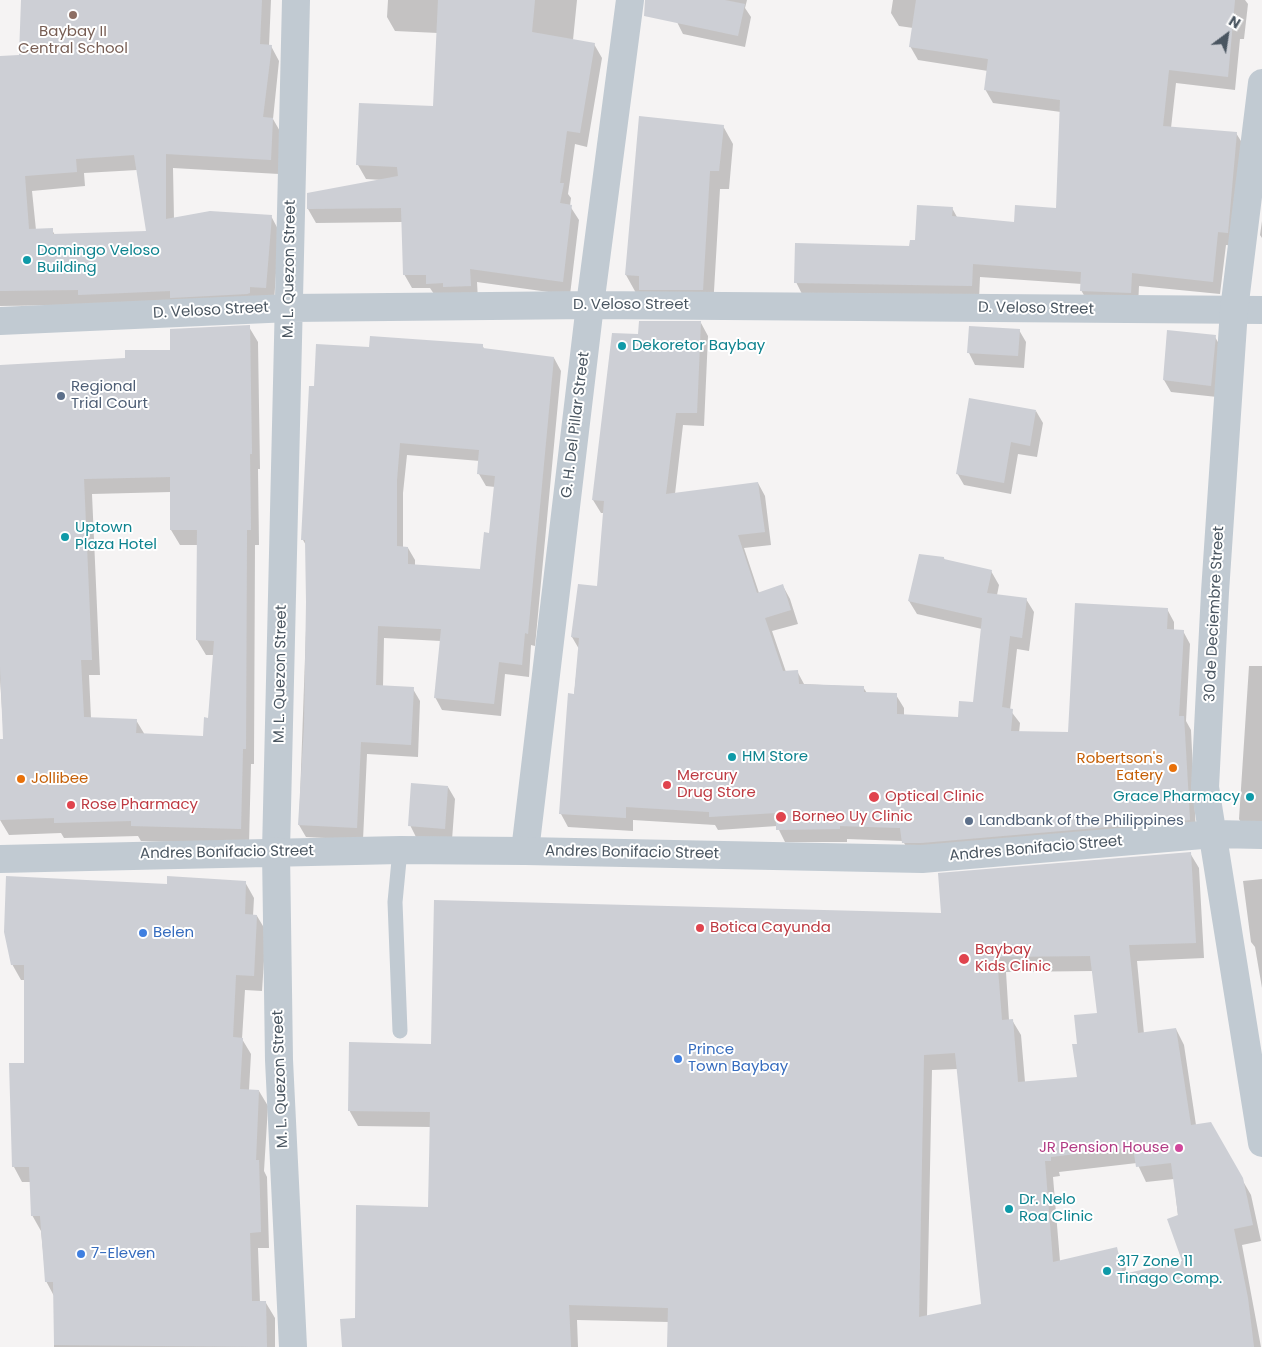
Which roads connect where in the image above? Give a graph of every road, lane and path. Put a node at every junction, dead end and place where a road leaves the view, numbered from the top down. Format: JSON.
{"nodes":[{"id":1,"x":296,"y":0,"type":"edge"},
{"id":2,"x":630,"y":0,"type":"edge"},
{"id":3,"x":1262,"y":83,"type":"edge"},
{"id":4,"x":590,"y":305,"type":"junction"},
{"id":5,"x":290,"y":308,"type":"junction"},
{"id":6,"x":1234,"y":310,"type":"junction"},
{"id":7,"x":1262,"y":310,"type":"edge"},
{"id":8,"x":0,"y":321,"type":"edge"},
{"id":9,"x":1214,"y":834,"type":"junction"},
{"id":10,"x":1262,"y":835,"type":"edge"},
{"id":11,"x":400,"y":850,"type":"junction"},
{"id":12,"x":276,"y":851,"type":"junction"},
{"id":13,"x":525,"y":851,"type":"junction"},
{"id":14,"x":0,"y":859,"type":"edge"},
{"id":15,"x":400,"y":1031,"type":"dead end"},
{"id":16,"x":1262,"y":1142,"type":"edge"},
{"id":17,"x":293,"y":1347,"type":"edge"}],
"edges":[{"from":1,"to":5,"type":"street","name":"M. L. Quezon Street"},
{"from":2,"to":4,"type":"street","name":"G. H. Del Pillar Street"},
{"from":3,"to":6,"type":"street","name":"30 de Deciembre Street"},
{"from":4,"to":5,"type":"street","name":"D. Veloso Street"},
{"from":4,"to":6,"type":"street","name":"D. Veloso Street"},
{"from":4,"to":13,"type":"street","name":"G. H. Del Pillar Street"},
{"from":5,"to":8,"type":"street","name":"D. Veloso Street"},
{"from":5,"to":12,"type":"street","name":"M. L. Quezon Street"},
{"from":6,"to":7,"type":"street","name":"D. Veloso Street"},
{"from":6,"to":9,"type":"street","name":"30 de Deciembre Street"},
{"from":9,"to":10,"type":"street","name":"Andres Bonifacio Street"},
{"from":9,"to":13,"type":"street","name":"Andres Bonifacio Street"},
{"from":9,"to":16,"type":"street","name":"30 de Deciembre Street"},
{"from":11,"to":12,"type":"street","name":"Andres Bonifacio Street"},
{"from":11,"to":13,"type":"street","name":"Andres Bonifacio Street"},
{"from":11,"to":15,"type":"lane"},
{"from":12,"to":14,"type":"street","name":"Andres Bonifacio Street"},
{"from":12,"to":17,"type":"street","name":"M. L. Quezon Street"}]}
